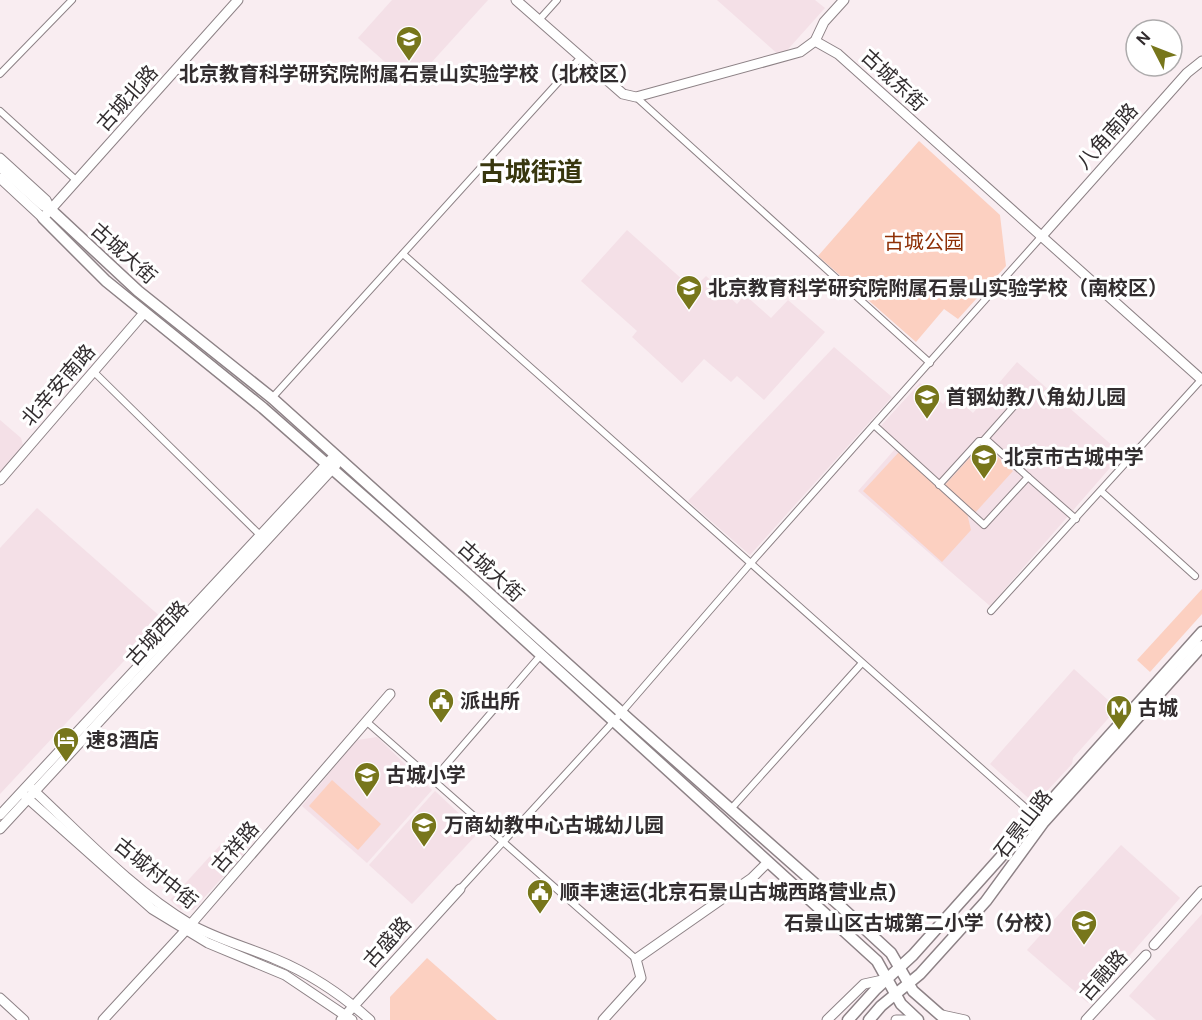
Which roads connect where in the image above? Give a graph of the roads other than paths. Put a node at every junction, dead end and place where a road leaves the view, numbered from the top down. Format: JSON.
{"nodes":[{"id":1,"x":72,"y":0,"type":"edge"},
{"id":2,"x":238,"y":0,"type":"edge"},
{"id":3,"x":516,"y":0,"type":"edge"},
{"id":4,"x":557,"y":0,"type":"edge"},
{"id":5,"x":843,"y":0,"type":"edge"},
{"id":6,"x":539,"y":20,"type":"junction"},
{"id":7,"x":815,"y":41,"type":"junction"},
{"id":8,"x":581,"y":57,"type":"junction"},
{"id":9,"x":1202,"y":61,"type":"edge"},
{"id":10,"x":0,"y":74,"type":"edge"},
{"id":11,"x":636,"y":97,"type":"junction"},
{"id":12,"x":0,"y":111,"type":"edge"},
{"id":13,"x":0,"y":158,"type":"edge"},
{"id":14,"x":0,"y":167,"type":"edge"},
{"id":15,"x":0,"y":178,"type":"edge"},
{"id":16,"x":77,"y":181,"type":"junction"},
{"id":17,"x":51,"y":210,"type":"junction"},
{"id":18,"x":43,"y":218,"type":"junction"},
{"id":19,"x":1041,"y":237,"type":"junction"},
{"id":20,"x":403,"y":254,"type":"junction"},
{"id":21,"x":144,"y":314,"type":"junction"},
{"id":22,"x":930,"y":363,"type":"junction"},
{"id":23,"x":93,"y":371,"type":"junction"},
{"id":24,"x":1202,"y":380,"type":"edge"},
{"id":25,"x":1022,"y":397,"type":"dead end"},
{"id":26,"x":272,"y":398,"type":"junction"},
{"id":27,"x":874,"y":425,"type":"junction"},
{"id":28,"x":983,"y":441,"type":"junction"},
{"id":29,"x":337,"y":458,"type":"junction"},
{"id":30,"x":330,"y":467,"type":"junction"},
{"id":31,"x":1028,"y":477,"type":"junction"},
{"id":32,"x":0,"y":480,"type":"edge"},
{"id":33,"x":939,"y":485,"type":"junction"},
{"id":34,"x":1102,"y":492,"type":"junction"},
{"id":35,"x":1077,"y":519,"type":"junction"},
{"id":36,"x":261,"y":536,"type":"junction"},
{"id":37,"x":750,"y":564,"type":"junction"},
{"id":38,"x":1195,"y":576,"type":"dead end"},
{"id":39,"x":992,"y":611,"type":"dead end"},
{"id":40,"x":1202,"y":632,"type":"edge"},
{"id":41,"x":1202,"y":646,"type":"edge"},
{"id":42,"x":540,"y":656,"type":"junction"},
{"id":43,"x":862,"y":663,"type":"junction"},
{"id":44,"x":390,"y":694,"type":"dead end"},
{"id":45,"x":621,"y":712,"type":"junction"},
{"id":46,"x":367,"y":722,"type":"junction"},
{"id":47,"x":614,"y":722,"type":"junction"},
{"id":48,"x":433,"y":780,"type":"junction"},
{"id":49,"x":28,"y":792,"type":"junction"},
{"id":50,"x":730,"y":810,"type":"junction"},
{"id":51,"x":0,"y":815,"type":"edge"},
{"id":52,"x":1036,"y":817,"type":"junction"},
{"id":53,"x":0,"y":829,"type":"edge"},
{"id":54,"x":503,"y":842,"type":"junction"},
{"id":55,"x":768,"y":862,"type":"junction"},
{"id":56,"x":460,"y":889,"type":"joint"},
{"id":57,"x":1202,"y":891,"type":"edge"},
{"id":58,"x":188,"y":928,"type":"junction"},
{"id":59,"x":1154,"y":945,"type":"dead end"},
{"id":60,"x":1146,"y":955,"type":"dead end"},
{"id":61,"x":636,"y":959,"type":"junction"},
{"id":62,"x":899,"y":967,"type":"junction"},
{"id":63,"x":887,"y":979,"type":"junction"},
{"id":64,"x":909,"y":983,"type":"junction"},
{"id":65,"x":895,"y":994,"type":"junction"},
{"id":66,"x":0,"y":998,"type":"edge"},
{"id":67,"x":354,"y":1006,"type":"junction"},
{"id":68,"x":346,"y":1018,"type":"edge"},
{"id":69,"x":944,"y":1018,"type":"edge"},
{"id":70,"x":24,"y":1020,"type":"edge"},
{"id":71,"x":103,"y":1020,"type":"edge"},
{"id":72,"x":370,"y":1020,"type":"edge"},
{"id":73,"x":603,"y":1020,"type":"edge"},
{"id":74,"x":827,"y":1020,"type":"edge"},
{"id":75,"x":848,"y":1020,"type":"edge"},
{"id":76,"x":869,"y":1020,"type":"edge"},
{"id":77,"x":897,"y":1020,"type":"edge"},
{"id":78,"x":908,"y":1020,"type":"edge"},
{"id":79,"x":918,"y":1020,"type":"edge"},
{"id":80,"x":965,"y":1020,"type":"edge"},
{"id":81,"x":1086,"y":1020,"type":"edge"}],
"edges":[{"from":1,"to":10,"type":"street"},
{"from":2,"to":16,"type":"street","name":"古城北路"},
{"from":3,"to":6,"type":"street"},
{"from":4,"to":6,"type":"street"},
{"from":5,"to":7,"type":"street"},
{"from":6,"to":8,"type":"street"},
{"from":7,"to":11,"type":"street"},
{"from":7,"to":19,"type":"street","name":"古城东街"},
{"from":8,"to":11,"type":"street"},
{"from":8,"to":20,"type":"street"},
{"from":9,"to":19,"type":"street","name":"八角南路"},
{"from":11,"to":22,"type":"street"},
{"from":12,"to":16,"type":"street"},
{"from":13,"to":17,"type":"street"},
{"from":14,"to":17,"type":"street"},
{"from":15,"to":18,"type":"street"},
{"from":16,"to":17,"type":"street","name":"古城北路"},
{"from":17,"to":18,"type":"street","name":"古城北路"},
{"from":17,"to":26,"type":"main road","name":"古城大街"},
{"from":18,"to":21,"type":"main road","name":"古城大街"},
{"from":19,"to":22,"type":"street"},
{"from":19,"to":24,"type":"street","name":"古城东街"},
{"from":20,"to":26,"type":"street"},
{"from":20,"to":37,"type":"street"},
{"from":21,"to":23,"type":"street","name":"北辛安南路"},
{"from":21,"to":30,"type":"main road","name":"古城大街"},
{"from":22,"to":27,"type":"street"},
{"from":23,"to":32,"type":"street","name":"北辛安南路"},
{"from":23,"to":36,"type":"street"},
{"from":24,"to":34,"type":"street"},
{"from":25,"to":28,"type":"street"},
{"from":26,"to":29,"type":"main road","name":"古城大街"},
{"from":27,"to":33,"type":"street"},
{"from":27,"to":37,"type":"street"},
{"from":28,"to":31,"type":"street"},
{"from":28,"to":33,"type":"street"},
{"from":29,"to":30,"type":"street","name":"古城西路"},
{"from":29,"to":45,"type":"main road","name":"古城大街"},
{"from":30,"to":36,"type":"street","name":"古城西路"},
{"from":30,"to":42,"type":"main road","name":"古城大街"},
{"from":30,"to":49,"type":"street","name":"古城西路"},
{"from":31,"to":33,"type":"street"},
{"from":31,"to":35,"type":"street"},
{"from":34,"to":35,"type":"street"},
{"from":34,"to":38,"type":"street"},
{"from":35,"to":39,"type":"street"},
{"from":36,"to":49,"type":"street","name":"古城西路"},
{"from":37,"to":43,"type":"street"},
{"from":37,"to":45,"type":"street"},
{"from":40,"to":52,"type":"main road","name":"石景山路"},
{"from":41,"to":64,"type":"main road","name":"石景山路"},
{"from":42,"to":47,"type":"main road","name":"古城大街"},
{"from":42,"to":48,"type":"street"},
{"from":43,"to":50,"type":"street"},
{"from":43,"to":52,"type":"street"},
{"from":44,"to":46,"type":"street","name":"古祥路"},
{"from":45,"to":47,"type":"street"},
{"from":45,"to":50,"type":"main road","name":"古城大街"},
{"from":46,"to":48,"type":"street"},
{"from":46,"to":58,"type":"street","name":"古祥路"},
{"from":47,"to":54,"type":"street"},
{"from":47,"to":55,"type":"main road","name":"古城大街"},
{"from":48,"to":54,"type":"street"},
{"from":49,"to":51,"type":"street","name":"古城西路"},
{"from":49,"to":53,"type":"street","name":"古城西路"},
{"from":49,"to":58,"type":"street","name":"古城村中街"},
{"from":50,"to":62,"type":"main road","name":"古城大街"},
{"from":52,"to":62,"type":"main road","name":"石景山路"},
{"from":54,"to":56,"type":"street"},
{"from":54,"to":61,"type":"street"},
{"from":55,"to":61,"type":"street"},
{"from":55,"to":63,"type":"main road","name":"古城大街"},
{"from":56,"to":67,"type":"street","name":"古盛路"},
{"from":57,"to":59,"type":"street","name":"古融路"},
{"from":58,"to":67,"type":"street","name":"古城村中街"},
{"from":58,"to":68,"type":"street","name":"古城村中街"},
{"from":58,"to":71,"type":"street","name":"古祥路"},
{"from":60,"to":81,"type":"street","name":"古融路"},
{"from":61,"to":73,"type":"street"},
{"from":62,"to":63,"type":"main road","name":"石景山路"},
{"from":62,"to":64,"type":"main road","name":"古城大街"},
{"from":63,"to":65,"type":"main road","name":"古城大街"},
{"from":63,"to":74,"type":"street"},
{"from":63,"to":75,"type":"main road"},
{"from":64,"to":65,"type":"main road","name":"石景山路"},
{"from":64,"to":69,"type":"main road","name":"古城大街"},
{"from":65,"to":76,"type":"main road","name":"石景山路"},
{"from":65,"to":79,"type":"main road","name":"古城大街"},
{"from":66,"to":70,"type":"street"},
{"from":67,"to":68,"type":"street","name":"古盛路"},
{"from":67,"to":72,"type":"street","name":"古城村中街"},
{"from":69,"to":80,"type":"street"},
{"from":77,"to":78,"type":"street"}]}
